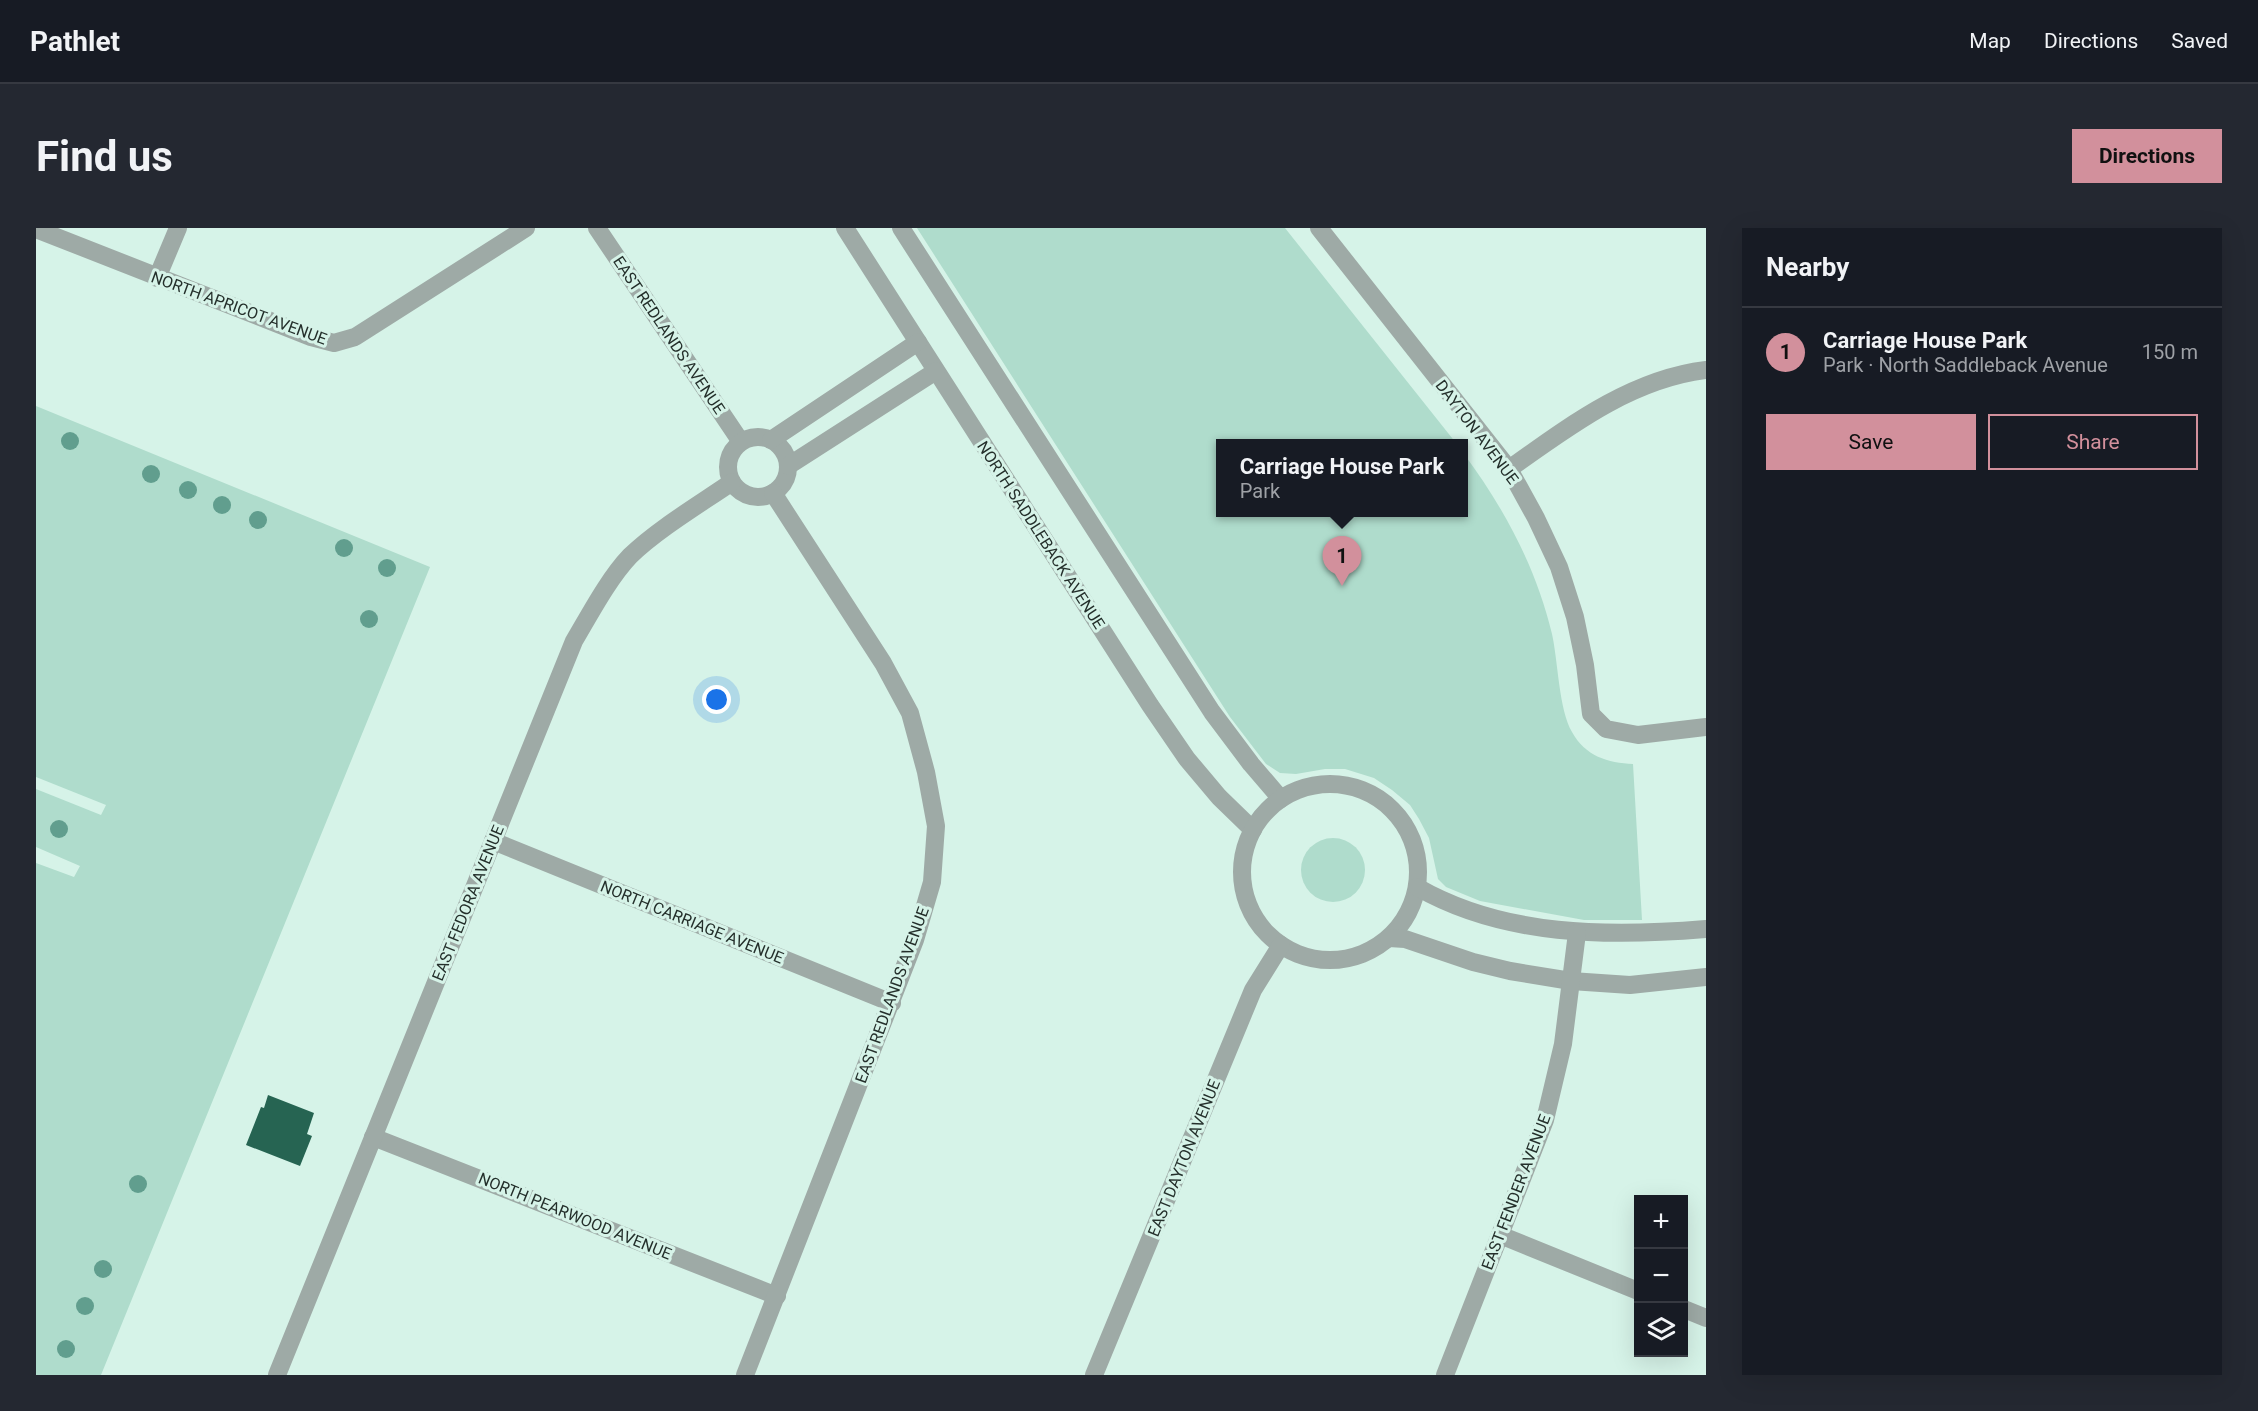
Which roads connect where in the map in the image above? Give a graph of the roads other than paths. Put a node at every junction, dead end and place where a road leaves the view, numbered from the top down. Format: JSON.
{"nodes":[{"id":1,"x":178,"y":228,"type":"edge"},
{"id":2,"x":526,"y":228,"type":"edge"},
{"id":3,"x":597,"y":228,"type":"edge"},
{"id":4,"x":844,"y":228,"type":"edge"},
{"id":5,"x":901,"y":228,"type":"edge"},
{"id":6,"x":36,"y":229,"type":"edge"},
{"id":7,"x":1322,"y":229,"type":"edge"},
{"id":8,"x":157,"y":278,"type":"junction"},
{"id":9,"x":918,"y":342,"type":"junction"},
{"id":10,"x":1706,"y":370,"type":"edge"},
{"id":11,"x":936,"y":371,"type":"junction"},
{"id":12,"x":771,"y":440,"type":"junction"},
{"id":13,"x":741,"y":442,"type":"junction"},
{"id":14,"x":788,"y":466,"type":"junction"},
{"id":15,"x":1509,"y":469,"type":"junction"},
{"id":16,"x":732,"y":482,"type":"junction"},
{"id":17,"x":773,"y":493,"type":"junction"},
{"id":18,"x":1706,"y":727,"type":"edge"},
{"id":19,"x":1281,"y":799,"type":"junction"},
{"id":20,"x":1253,"y":830,"type":"junction"},
{"id":21,"x":493,"y":841,"type":"junction"},
{"id":22,"x":1417,"y":887,"type":"junction"},
{"id":23,"x":1706,"y":929,"type":"edge"},
{"id":24,"x":1578,"y":933,"type":"junction"},
{"id":25,"x":1389,"y":938,"type":"junction"},
{"id":26,"x":1281,"y":945,"type":"junction"},
{"id":27,"x":1706,"y":977,"type":"edge"},
{"id":28,"x":1571,"y":981,"type":"junction"},
{"id":29,"x":892,"y":1003,"type":"junction"},
{"id":30,"x":373,"y":1137,"type":"junction"},
{"id":31,"x":1500,"y":1235,"type":"junction"},
{"id":32,"x":1634,"y":1289,"type":"edge"},
{"id":33,"x":777,"y":1296,"type":"junction"},
{"id":34,"x":1688,"y":1311,"type":"edge"},
{"id":35,"x":1706,"y":1318,"type":"edge"},
{"id":36,"x":277,"y":1375,"type":"edge"},
{"id":37,"x":745,"y":1375,"type":"edge"},
{"id":38,"x":1094,"y":1375,"type":"edge"},
{"id":39,"x":1445,"y":1375,"type":"edge"}],
"edges":[{"from":1,"to":8,"type":"street"},
{"from":2,"to":8,"type":"street","name":"NORTH APRICOT AVENUE"},
{"from":3,"to":13,"type":"street","name":"EAST REDLANDS AVENUE"},
{"from":4,"to":9,"type":"street","name":"NORTH SADDLEBACK AVENUE"},
{"from":5,"to":19,"type":"street"},
{"from":6,"to":8,"type":"street","name":"NORTH APRICOT AVENUE"},
{"from":7,"to":15,"type":"street","name":"DAYTON AVENUE"},
{"from":9,"to":11,"type":"street","name":"NORTH SADDLEBACK AVENUE"},
{"from":9,"to":12,"type":"street"},
{"from":10,"to":15,"type":"street"},
{"from":11,"to":14,"type":"street"},
{"from":11,"to":20,"type":"street","name":"NORTH SADDLEBACK AVENUE"},
{"from":12,"to":13,"type":"street"},
{"from":12,"to":14,"type":"street"},
{"from":13,"to":16,"type":"street"},
{"from":14,"to":17,"type":"street"},
{"from":15,"to":18,"type":"street","name":"DAYTON AVENUE"},
{"from":16,"to":17,"type":"street"},
{"from":16,"to":21,"type":"street","name":"EAST FEDORA AVENUE"},
{"from":17,"to":29,"type":"street","name":"EAST REDLANDS AVENUE"},
{"from":19,"to":20,"type":"street"},
{"from":19,"to":22,"type":"street"},
{"from":20,"to":26,"type":"street"},
{"from":21,"to":29,"type":"street","name":"NORTH CARRIAGE AVENUE"},
{"from":21,"to":30,"type":"street","name":"EAST FEDORA AVENUE"},
{"from":22,"to":24,"type":"street"},
{"from":22,"to":25,"type":"street"},
{"from":23,"to":24,"type":"street"},
{"from":24,"to":28,"type":"street","name":"EAST FENDER AVENUE"},
{"from":25,"to":26,"type":"street"},
{"from":25,"to":28,"type":"street"},
{"from":26,"to":38,"type":"street","name":"EAST DAYTON AVENUE"},
{"from":27,"to":28,"type":"street"},
{"from":28,"to":31,"type":"street","name":"EAST FENDER AVENUE"},
{"from":29,"to":33,"type":"street","name":"EAST REDLANDS AVENUE"},
{"from":30,"to":33,"type":"street","name":"NORTH PEARWOOD AVENUE"},
{"from":30,"to":36,"type":"street","name":"EAST FEDORA AVENUE"},
{"from":31,"to":32,"type":"street"},
{"from":31,"to":39,"type":"street","name":"EAST FENDER AVENUE"},
{"from":33,"to":37,"type":"street","name":"EAST REDLANDS AVENUE"},
{"from":34,"to":35,"type":"street"}]}
